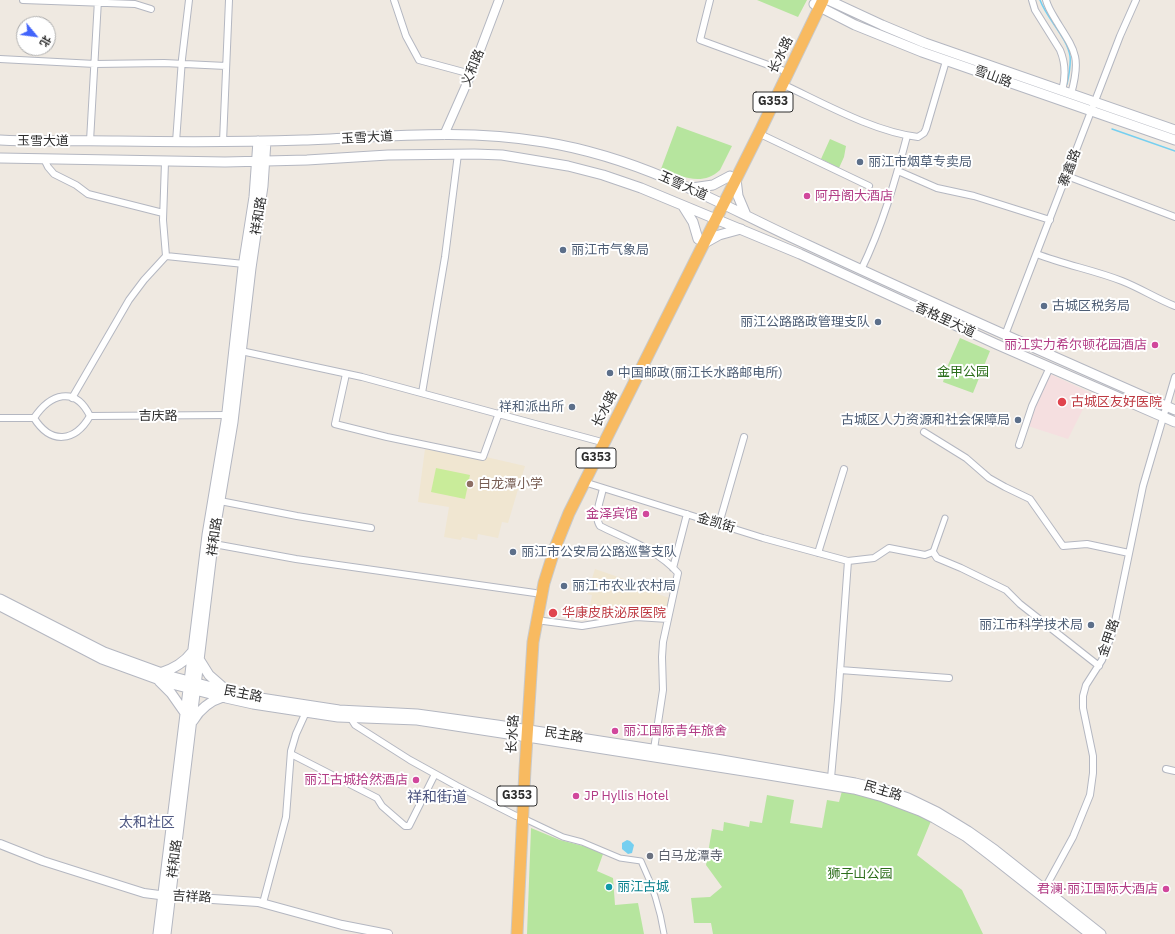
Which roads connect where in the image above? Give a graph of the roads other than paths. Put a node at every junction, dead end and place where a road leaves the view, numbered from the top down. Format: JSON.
{"nodes":[{"id":1,"x":23,"y":0,"type":"edge"},
{"id":2,"x":189,"y":0,"type":"edge"},
{"id":3,"x":229,"y":0,"type":"edge"},
{"id":4,"x":394,"y":0,"type":"edge"},
{"id":5,"x":499,"y":0,"type":"edge"},
{"id":6,"x":710,"y":0,"type":"edge"},
{"id":7,"x":1032,"y":0,"type":"edge"},
{"id":8,"x":1046,"y":0,"type":"edge"},
{"id":9,"x":1136,"y":0,"type":"edge"},
{"id":10,"x":98,"y":1,"type":"edge"},
{"id":11,"x":820,"y":2,"type":"edge"},
{"id":12,"x":151,"y":9,"type":"dead end"},
{"id":13,"x":0,"y":59,"type":"edge"},
{"id":14,"x":946,"y":61,"type":"junction"},
{"id":15,"x":95,"y":64,"type":"junction"},
{"id":16,"x":181,"y":64,"type":"junction"},
{"id":17,"x":226,"y":66,"type":"junction"},
{"id":18,"x":782,"y":70,"type":"junction"},
{"id":19,"x":471,"y":74,"type":"junction"},
{"id":20,"x":782,"y":84,"type":"junction"},
{"id":21,"x":1062,"y":91,"type":"junction"},
{"id":22,"x":1071,"y":94,"type":"junction"},
{"id":23,"x":1095,"y":103,"type":"junction"},
{"id":24,"x":1092,"y":112,"type":"junction"},
{"id":25,"x":1175,"y":130,"type":"edge"},
{"id":26,"x":758,"y":133,"type":"junction"},
{"id":27,"x":444,"y":136,"type":"junction"},
{"id":28,"x":907,"y":136,"type":"junction"},
{"id":29,"x":0,"y":140,"type":"edge"},
{"id":30,"x":1175,"y":140,"type":"edge"},
{"id":31,"x":90,"y":141,"type":"junction"},
{"id":32,"x":262,"y":141,"type":"junction"},
{"id":33,"x":176,"y":142,"type":"junction"},
{"id":34,"x":223,"y":142,"type":"junction"},
{"id":35,"x":458,"y":154,"type":"junction"},
{"id":36,"x":0,"y":158,"type":"edge"},
{"id":37,"x":44,"y":159,"type":"junction"},
{"id":38,"x":261,"y":161,"type":"junction"},
{"id":39,"x":165,"y":162,"type":"junction"},
{"id":40,"x":898,"y":171,"type":"junction"},
{"id":41,"x":1067,"y":176,"type":"junction"},
{"id":42,"x":733,"y":177,"type":"junction"},
{"id":43,"x":868,"y":186,"type":"dead end"},
{"id":44,"x":690,"y":188,"type":"junction"},
{"id":45,"x":720,"y":203,"type":"junction"},
{"id":46,"x":682,"y":204,"type":"junction"},
{"id":47,"x":163,"y":214,"type":"junction"},
{"id":48,"x":746,"y":215,"type":"junction"},
{"id":49,"x":712,"y":217,"type":"junction"},
{"id":50,"x":1175,"y":217,"type":"edge"},
{"id":51,"x":1050,"y":220,"type":"junction"},
{"id":52,"x":741,"y":229,"type":"junction"},
{"id":53,"x":700,"y":242,"type":"junction"},
{"id":54,"x":1037,"y":254,"type":"junction"},
{"id":55,"x":166,"y":256,"type":"junction"},
{"id":56,"x":244,"y":264,"type":"junction"},
{"id":57,"x":861,"y":270,"type":"junction"},
{"id":58,"x":1175,"y":306,"type":"edge"},
{"id":59,"x":1006,"y":335,"type":"junction"},
{"id":60,"x":241,"y":351,"type":"junction"},
{"id":61,"x":1050,"y":368,"type":"junction"},
{"id":62,"x":346,"y":374,"type":"junction"},
{"id":63,"x":1175,"y":377,"type":"edge"},
{"id":64,"x":422,"y":393,"type":"junction"},
{"id":65,"x":72,"y":398,"type":"junction"},
{"id":66,"x":1166,"y":406,"type":"junction"},
{"id":67,"x":1175,"y":410,"type":"edge"},
{"id":68,"x":499,"y":413,"type":"junction"},
{"id":69,"x":226,"y":415,"type":"junction"},
{"id":70,"x":90,"y":416,"type":"junction"},
{"id":71,"x":1163,"y":416,"type":"junction"},
{"id":72,"x":0,"y":418,"type":"edge"},
{"id":73,"x":34,"y":418,"type":"junction"},
{"id":74,"x":1175,"y":422,"type":"edge"},
{"id":75,"x":924,"y":432,"type":"dead end"},
{"id":76,"x":744,"y":437,"type":"dead end"},
{"id":77,"x":598,"y":441,"type":"junction"},
{"id":78,"x":1019,"y":445,"type":"dead end"},
{"id":79,"x":844,"y":469,"type":"dead end"},
{"id":80,"x":584,"y":482,"type":"junction"},
{"id":81,"x":603,"y":488,"type":"junction"},
{"id":82,"x":220,"y":501,"type":"junction"},
{"id":83,"x":686,"y":514,"type":"junction"},
{"id":84,"x":945,"y":518,"type":"dead end"},
{"id":85,"x":719,"y":524,"type":"junction"},
{"id":86,"x":371,"y":528,"type":"dead end"},
{"id":87,"x":214,"y":544,"type":"junction"},
{"id":88,"x":933,"y":552,"type":"junction"},
{"id":89,"x":818,"y":553,"type":"junction"},
{"id":90,"x":1129,"y":553,"type":"junction"},
{"id":91,"x":848,"y":562,"type":"junction"},
{"id":92,"x":674,"y":568,"type":"junction"},
{"id":93,"x":535,"y":593,"type":"junction"},
{"id":94,"x":0,"y":599,"type":"edge"},
{"id":95,"x":0,"y":606,"type":"edge"},
{"id":96,"x":668,"y":618,"type":"junction"},
{"id":97,"x":536,"y":620,"type":"junction"},
{"id":98,"x":192,"y":652,"type":"junction"},
{"id":99,"x":199,"y":659,"type":"junction"},
{"id":100,"x":1099,"y":666,"type":"junction"},
{"id":101,"x":840,"y":670,"type":"junction"},
{"id":102,"x":158,"y":676,"type":"junction"},
{"id":103,"x":949,"y":678,"type":"dead end"},
{"id":104,"x":192,"y":686,"type":"junction"},
{"id":105,"x":225,"y":694,"type":"junction"},
{"id":106,"x":306,"y":712,"type":"junction"},
{"id":107,"x":185,"y":713,"type":"junction"},
{"id":108,"x":350,"y":717,"type":"junction"},
{"id":109,"x":191,"y":724,"type":"junction"},
{"id":110,"x":524,"y":733,"type":"junction"},
{"id":111,"x":654,"y":749,"type":"junction"},
{"id":112,"x":291,"y":754,"type":"junction"},
{"id":113,"x":1166,"y":769,"type":"dead end"},
{"id":114,"x":1175,"y":771,"type":"edge"},
{"id":115,"x":435,"y":774,"type":"junction"},
{"id":116,"x":831,"y":778,"type":"junction"},
{"id":117,"x":520,"y":817,"type":"junction"},
{"id":118,"x":0,"y":844,"type":"edge"},
{"id":119,"x":1044,"y":890,"type":"junction"},
{"id":120,"x":167,"y":896,"type":"junction"},
{"id":121,"x":263,"y":903,"type":"junction"},
{"id":122,"x":158,"y":934,"type":"edge"},
{"id":123,"x":166,"y":934,"type":"edge"},
{"id":124,"x":388,"y":934,"type":"edge"},
{"id":125,"x":510,"y":934,"type":"edge"},
{"id":126,"x":517,"y":934,"type":"edge"},
{"id":127,"x":664,"y":934,"type":"edge"},
{"id":128,"x":1090,"y":934,"type":"edge"},
{"id":129,"x":1101,"y":934,"type":"edge"}],
"edges":[{"from":1,"to":10,"type":"street"},
{"from":2,"to":16,"type":"street"},
{"from":3,"to":17,"type":"street"},
{"from":4,"to":19,"type":"street"},
{"from":5,"to":19,"type":"street","name":"义和路"},
{"from":6,"to":18,"type":"street"},
{"from":7,"to":21,"type":"street"},
{"from":8,"to":22,"type":"street"},
{"from":9,"to":23,"type":"street","name":"寨鑫路"},
{"from":10,"to":12,"type":"street"},
{"from":10,"to":15,"type":"street"},
{"from":11,"to":14,"type":"main road","name":"雪山路"},
{"from":11,"to":18,"type":"highway","name":"长水路","number":"G353"},
{"from":11,"to":20,"type":"highway","name":"长水路","number":"G353"},
{"from":11,"to":21,"type":"main road","name":"雪山路"},
{"from":13,"to":15,"type":"street"},
{"from":14,"to":24,"type":"main road","name":"雪山路"},
{"from":14,"to":28,"type":"street"},
{"from":15,"to":16,"type":"street"},
{"from":15,"to":31,"type":"street"},
{"from":16,"to":17,"type":"street"},
{"from":16,"to":33,"type":"street"},
{"from":17,"to":34,"type":"street"},
{"from":18,"to":42,"type":"highway","name":"长水路","number":"G353"},
{"from":19,"to":27,"type":"street","name":"义和路"},
{"from":20,"to":26,"type":"highway","name":"长水路","number":"G353"},
{"from":20,"to":28,"type":"street"},
{"from":21,"to":22,"type":"main road","name":"雪山路"},
{"from":22,"to":23,"type":"main road","name":"雪山路"},
{"from":23,"to":24,"type":"street","name":"寨鑫路"},
{"from":23,"to":25,"type":"main road","name":"雪山路"},
{"from":24,"to":30,"type":"main road","name":"雪山路"},
{"from":24,"to":41,"type":"street","name":"寨鑫路"},
{"from":26,"to":42,"type":"highway","name":"长水路","number":"G353"},
{"from":26,"to":43,"type":"street"},
{"from":27,"to":32,"type":"main road","name":"玉雪大道"},
{"from":27,"to":44,"type":"main road","name":"玉雪大道"},
{"from":28,"to":40,"type":"street"},
{"from":29,"to":31,"type":"main road","name":"玉雪大道"},
{"from":31,"to":33,"type":"main road","name":"玉雪大道"},
{"from":32,"to":34,"type":"main road","name":"玉雪大道"},
{"from":32,"to":38,"type":"main road","name":"祥和路"},
{"from":33,"to":34,"type":"main road","name":"玉雪大道"},
{"from":35,"to":38,"type":"main road","name":"玉雪大道"},
{"from":35,"to":46,"type":"main road","name":"玉雪大道"},
{"from":35,"to":64,"type":"street"},
{"from":36,"to":37,"type":"main road","name":"玉雪大道"},
{"from":37,"to":39,"type":"main road","name":"玉雪大道"},
{"from":37,"to":47,"type":"street"},
{"from":38,"to":39,"type":"main road","name":"玉雪大道"},
{"from":38,"to":56,"type":"main road","name":"祥和路"},
{"from":38,"to":60,"type":"main road","name":"祥和路"},
{"from":39,"to":47,"type":"street"},
{"from":40,"to":51,"type":"street"},
{"from":40,"to":57,"type":"street"},
{"from":41,"to":50,"type":"street"},
{"from":41,"to":51,"type":"street","name":"寨鑫路"},
{"from":42,"to":44,"type":"main road"},
{"from":42,"to":45,"type":"highway","name":"长水路","number":"G353"},
{"from":42,"to":48,"type":"main road"},
{"from":44,"to":45,"type":"main road","name":"玉雪大道"},
{"from":45,"to":48,"type":"main road","name":"香格里大道"},
{"from":45,"to":49,"type":"highway","name":"长水路","number":"G353"},
{"from":46,"to":49,"type":"main road","name":"玉雪大道"},
{"from":46,"to":53,"type":"main road"},
{"from":47,"to":55,"type":"street"},
{"from":48,"to":57,"type":"main road","name":"香格里大道"},
{"from":49,"to":52,"type":"main road","name":"香格里大道"},
{"from":49,"to":53,"type":"highway","name":"长水路","number":"G353"},
{"from":51,"to":54,"type":"street","name":"寨鑫路"},
{"from":52,"to":53,"type":"main road"},
{"from":52,"to":61,"type":"main road","name":"香格里大道"},
{"from":53,"to":77,"type":"highway","name":"长水路","number":"G353"},
{"from":53,"to":80,"type":"highway","name":"长水路","number":"G353"},
{"from":54,"to":58,"type":"street"},
{"from":54,"to":59,"type":"street","name":"寨鑫路"},
{"from":55,"to":56,"type":"street"},
{"from":55,"to":65,"type":"street"},
{"from":56,"to":69,"type":"main road","name":"祥和路"},
{"from":57,"to":59,"type":"main road","name":"香格里大道"},
{"from":59,"to":66,"type":"main road","name":"香格里大道"},
{"from":60,"to":62,"type":"street"},
{"from":60,"to":82,"type":"main road","name":"祥和路"},
{"from":61,"to":71,"type":"main road","name":"香格里大道"},
{"from":61,"to":78,"type":"street"},
{"from":62,"to":64,"type":"street"},
{"from":62,"to":68,"type":"street"},
{"from":63,"to":66,"type":"street","name":"金甲路"},
{"from":64,"to":68,"type":"street"},
{"from":65,"to":70,"type":"street"},
{"from":65,"to":73,"type":"street"},
{"from":66,"to":67,"type":"main road","name":"香格里大道"},
{"from":66,"to":71,"type":"street","name":"金甲路"},
{"from":68,"to":77,"type":"street"},
{"from":69,"to":70,"type":"street","name":"吉庆路"},
{"from":69,"to":98,"type":"main road","name":"祥和路"},
{"from":70,"to":73,"type":"street"},
{"from":71,"to":74,"type":"main road","name":"香格里大道"},
{"from":71,"to":90,"type":"street","name":"金甲路"},
{"from":72,"to":73,"type":"street"},
{"from":75,"to":90,"type":"street"},
{"from":76,"to":85,"type":"street"},
{"from":77,"to":93,"type":"highway","name":"长水路","number":"G353"},
{"from":79,"to":89,"type":"street"},
{"from":80,"to":81,"type":"street","name":"金凯街"},
{"from":80,"to":97,"type":"highway","name":"长水路","number":"G353"},
{"from":81,"to":83,"type":"street","name":"金凯街"},
{"from":81,"to":92,"type":"street"},
{"from":82,"to":86,"type":"street"},
{"from":82,"to":87,"type":"main road","name":"祥和路"},
{"from":83,"to":85,"type":"street","name":"金凯街"},
{"from":83,"to":92,"type":"street"},
{"from":84,"to":88,"type":"street"},
{"from":85,"to":89,"type":"street","name":"金凯街"},
{"from":87,"to":93,"type":"street"},
{"from":87,"to":99,"type":"main road","name":"祥和路"},
{"from":88,"to":91,"type":"street"},
{"from":88,"to":100,"type":"street"},
{"from":89,"to":91,"type":"street","name":"金凯街"},
{"from":90,"to":100,"type":"street","name":"金甲路"},
{"from":91,"to":101,"type":"street"},
{"from":92,"to":96,"type":"street"},
{"from":93,"to":110,"type":"highway","name":"长水路","number":"G353"},
{"from":94,"to":102,"type":"main road","name":"民主路"},
{"from":95,"to":102,"type":"main road","name":"民主路"},
{"from":96,"to":97,"type":"street"},
{"from":96,"to":111,"type":"street"},
{"from":97,"to":110,"type":"highway","name":"长水路","number":"G353"},
{"from":98,"to":102,"type":"main road"},
{"from":98,"to":104,"type":"main road","name":"祥和路"},
{"from":99,"to":104,"type":"main road","name":"祥和路"},
{"from":99,"to":105,"type":"main road"},
{"from":100,"to":119,"type":"street","name":"金甲路"},
{"from":101,"to":103,"type":"street"},
{"from":101,"to":116,"type":"street"},
{"from":102,"to":104,"type":"main road","name":"民主路"},
{"from":102,"to":107,"type":"main road"},
{"from":104,"to":105,"type":"main road","name":"民主路"},
{"from":104,"to":107,"type":"main road","name":"祥和路"},
{"from":104,"to":109,"type":"main road","name":"祥和路"},
{"from":105,"to":106,"type":"main road","name":"民主路"},
{"from":105,"to":109,"type":"main road"},
{"from":105,"to":110,"type":"main road","name":"民主路"},
{"from":106,"to":108,"type":"main road","name":"民主路"},
{"from":106,"to":112,"type":"street"},
{"from":107,"to":120,"type":"main road","name":"祥和路"},
{"from":108,"to":110,"type":"main road","name":"民主路"},
{"from":108,"to":115,"type":"street"},
{"from":109,"to":120,"type":"main road","name":"祥和路"},
{"from":110,"to":111,"type":"main road","name":"民主路"},
{"from":110,"to":117,"type":"highway","name":"长水路","number":"G353"},
{"from":110,"to":128,"type":"main road","name":"民主路"},
{"from":111,"to":116,"type":"main road","name":"民主路"},
{"from":112,"to":115,"type":"street"},
{"from":112,"to":121,"type":"street"},
{"from":113,"to":114,"type":"street"},
{"from":115,"to":117,"type":"street"},
{"from":116,"to":119,"type":"main road","name":"民主路"},
{"from":117,"to":125,"type":"highway","name":"长水路","number":"G353"},
{"from":117,"to":126,"type":"highway","name":"长水路","number":"G353"},
{"from":117,"to":127,"type":"street"},
{"from":118,"to":120,"type":"street","name":"吉祥路"},
{"from":119,"to":129,"type":"main road","name":"民主路"},
{"from":120,"to":121,"type":"street","name":"吉祥路"},
{"from":120,"to":122,"type":"main road","name":"祥和路"},
{"from":120,"to":123,"type":"main road","name":"祥和路"},
{"from":121,"to":124,"type":"street","name":"吉祥路"}]}
